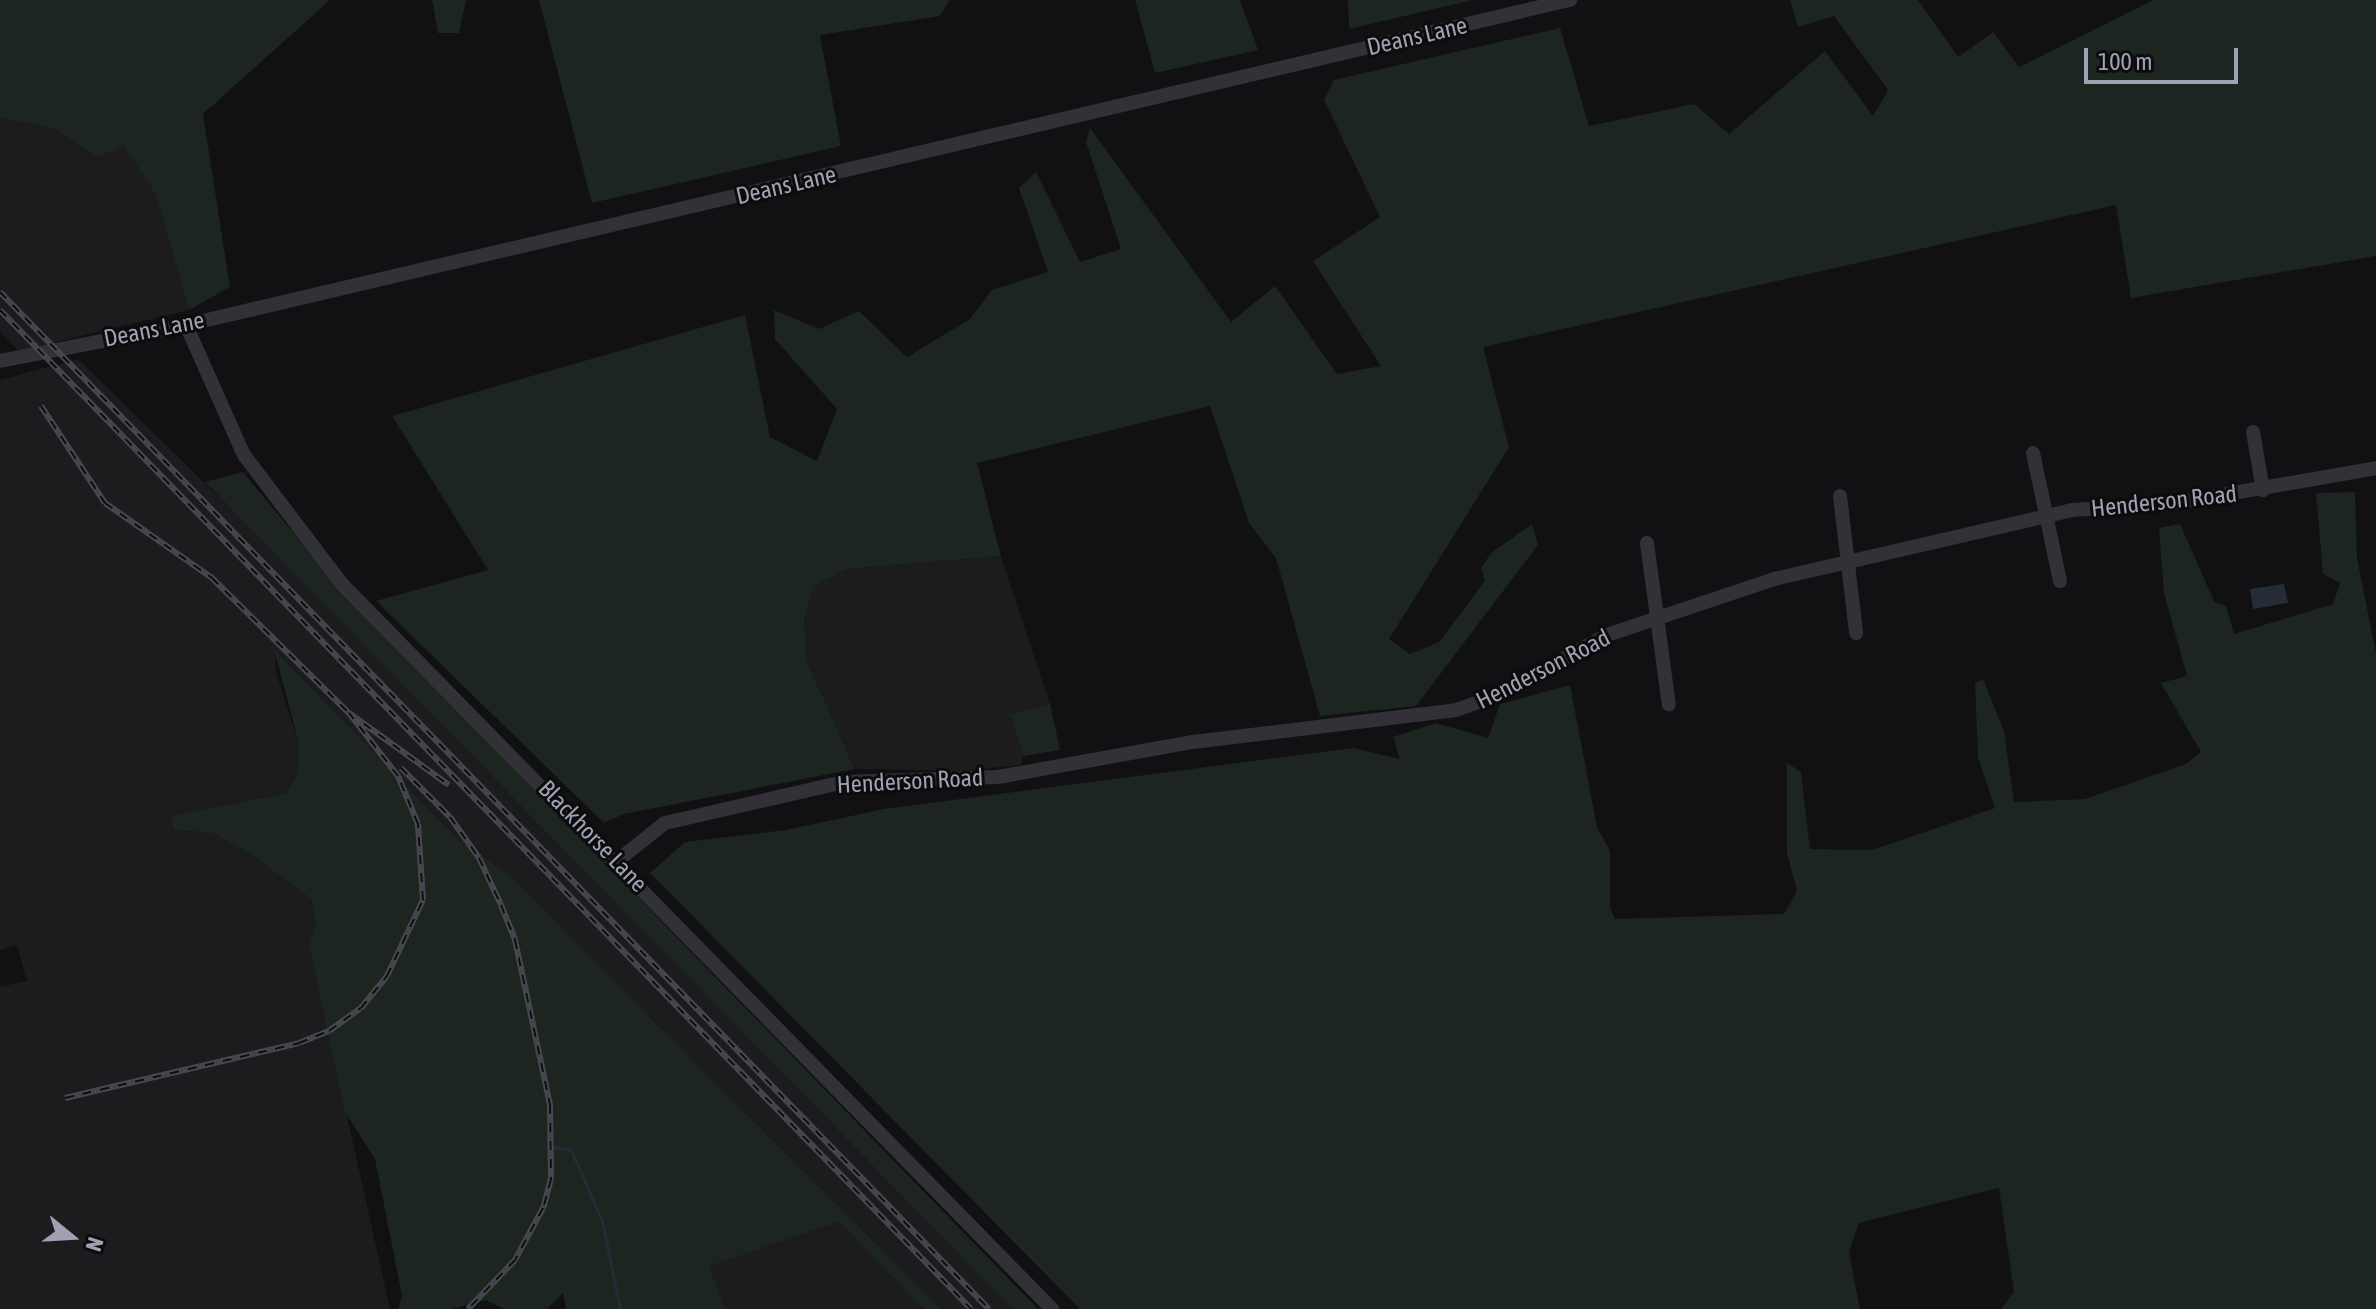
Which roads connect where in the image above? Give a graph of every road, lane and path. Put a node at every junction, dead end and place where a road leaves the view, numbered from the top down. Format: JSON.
{"nodes":[{"id":1,"x":1570,"y":0,"type":"edge"},
{"id":2,"x":186,"y":325,"type":"junction"},
{"id":3,"x":0,"y":361,"type":"edge"},
{"id":4,"x":2253,"y":432,"type":"dead end"},
{"id":5,"x":2033,"y":453,"type":"dead end"},
{"id":6,"x":2376,"y":468,"type":"edge"},
{"id":7,"x":2263,"y":490,"type":"junction"},
{"id":8,"x":1840,"y":496,"type":"dead end"},
{"id":9,"x":2047,"y":515,"type":"junction"},
{"id":10,"x":1647,"y":543,"type":"dead end"},
{"id":11,"x":1848,"y":561,"type":"junction"},
{"id":12,"x":2060,"y":581,"type":"dead end"},
{"id":13,"x":1656,"y":617,"type":"junction"},
{"id":14,"x":1856,"y":633,"type":"dead end"},
{"id":15,"x":1669,"y":705,"type":"dead end"},
{"id":16,"x":617,"y":861,"type":"junction"},
{"id":17,"x":1052,"y":1309,"type":"edge"}],
"edges":[{"from":1,"to":2,"type":"street","name":"Deans Lane"},
{"from":2,"to":3,"type":"street","name":"Deans Lane"},
{"from":2,"to":16,"type":"street","name":"Blackhorse Lane"},
{"from":4,"to":7,"type":"street"},
{"from":5,"to":9,"type":"street"},
{"from":6,"to":7,"type":"street","name":"Henderson Road"},
{"from":7,"to":9,"type":"street","name":"Henderson Road"},
{"from":8,"to":11,"type":"street"},
{"from":9,"to":11,"type":"street","name":"Henderson Road"},
{"from":9,"to":12,"type":"street"},
{"from":10,"to":13,"type":"street"},
{"from":11,"to":13,"type":"street","name":"Henderson Road"},
{"from":11,"to":14,"type":"street"},
{"from":13,"to":15,"type":"street"},
{"from":13,"to":16,"type":"street","name":"Henderson Road"},
{"from":16,"to":17,"type":"street","name":"Blackhorse Lane"}]}
